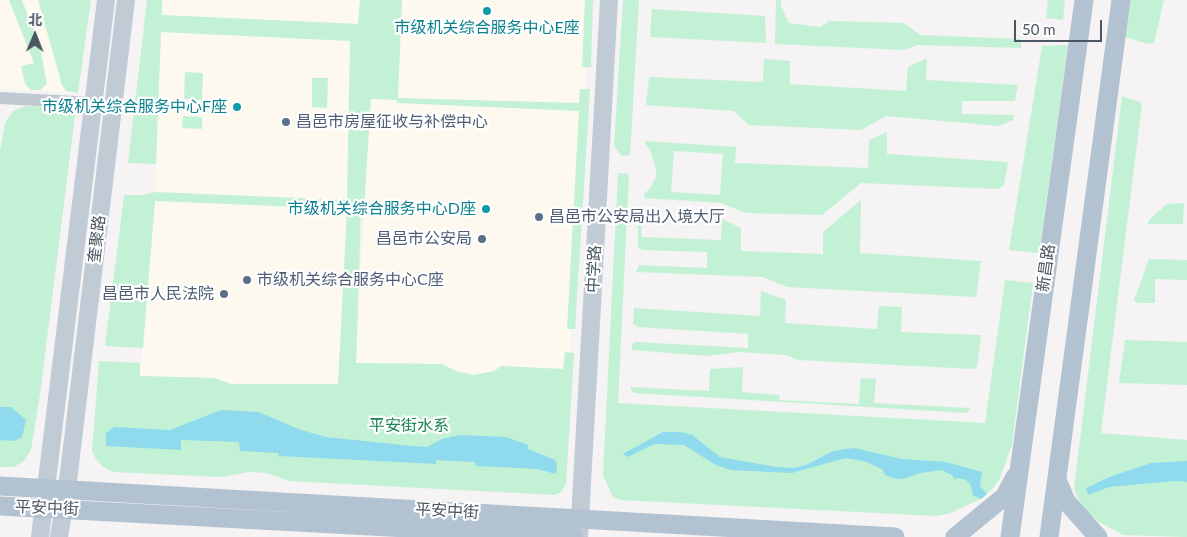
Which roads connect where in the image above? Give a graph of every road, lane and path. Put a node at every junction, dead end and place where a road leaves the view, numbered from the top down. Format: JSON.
{"nodes":[{"id":1,"x":106,"y":0,"type":"edge"},
{"id":2,"x":126,"y":0,"type":"edge"},
{"id":3,"x":609,"y":0,"type":"edge"},
{"id":4,"x":1084,"y":0,"type":"edge"},
{"id":5,"x":1121,"y":0,"type":"edge"},
{"id":6,"x":0,"y":98,"type":"edge"},
{"id":7,"x":94,"y":103,"type":"junction"},
{"id":8,"x":1020,"y":467,"type":"junction"},
{"id":9,"x":1057,"y":479,"type":"junction"},
{"id":10,"x":0,"y":486,"type":"edge"},
{"id":11,"x":47,"y":489,"type":"junction"},
{"id":12,"x":67,"y":490,"type":"junction"},
{"id":13,"x":0,"y":506,"type":"edge"},
{"id":14,"x":53,"y":509,"type":"junction"},
{"id":15,"x":581,"y":528,"type":"edge"},
{"id":16,"x":40,"y":537,"type":"edge"},
{"id":17,"x":59,"y":537,"type":"edge"},
{"id":18,"x":574,"y":537,"type":"edge"},
{"id":19,"x":895,"y":537,"type":"edge"},
{"id":20,"x":955,"y":537,"type":"edge"},
{"id":21,"x":1010,"y":537,"type":"edge"},
{"id":22,"x":1049,"y":537,"type":"edge"},
{"id":23,"x":1098,"y":537,"type":"edge"}],
"edges":[{"from":1,"to":7,"type":"main road","name":"奎聚路"},
{"from":2,"to":12,"type":"main road","name":"奎聚路"},
{"from":3,"to":15,"type":"main road","name":"中学路"},
{"from":4,"to":8,"type":"main road","name":"新昌路"},
{"from":5,"to":9,"type":"main road"},
{"from":6,"to":7,"type":"street"},
{"from":7,"to":11,"type":"main road","name":"奎聚路"},
{"from":8,"to":20,"type":"main road"},
{"from":8,"to":21,"type":"main road","name":"新昌路"},
{"from":9,"to":22,"type":"main road"},
{"from":9,"to":23,"type":"main road"},
{"from":10,"to":11,"type":"main road","name":"平安中街"},
{"from":11,"to":12,"type":"main road","name":"平安中街"},
{"from":11,"to":14,"type":"main road","name":"奎聚路"},
{"from":12,"to":14,"type":"main road","name":"奎聚路"},
{"from":12,"to":15,"type":"main road","name":"平安中街"},
{"from":13,"to":14,"type":"main road","name":"平安中街"},
{"from":14,"to":16,"type":"main road","name":"奎聚路"},
{"from":14,"to":17,"type":"main road","name":"奎聚路"},
{"from":14,"to":18,"type":"main road","name":"平安中街"},
{"from":15,"to":19,"type":"main road","name":"平安中街"}]}
